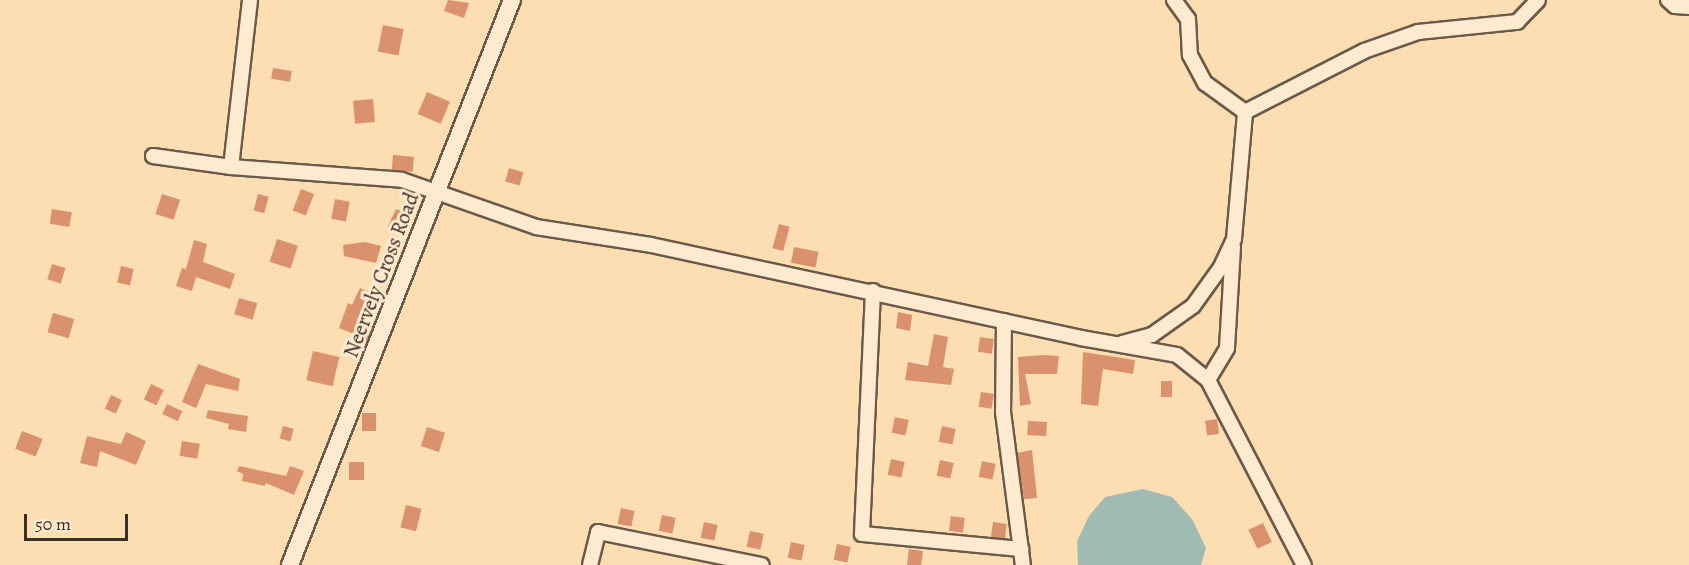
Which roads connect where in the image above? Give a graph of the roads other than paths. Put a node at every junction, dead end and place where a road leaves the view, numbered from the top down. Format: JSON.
{"nodes":[{"id":1,"x":250,"y":0,"type":"edge"},
{"id":2,"x":512,"y":0,"type":"edge"},
{"id":3,"x":1174,"y":0,"type":"edge"},
{"id":4,"x":1538,"y":0,"type":"edge"},
{"id":5,"x":1668,"y":0,"type":"edge"},
{"id":6,"x":1689,"y":7,"type":"edge"},
{"id":7,"x":1245,"y":112,"type":"junction"},
{"id":8,"x":153,"y":156,"type":"dead end"},
{"id":9,"x":231,"y":168,"type":"junction"},
{"id":10,"x":437,"y":191,"type":"junction"},
{"id":11,"x":1234,"y":239,"type":"junction"},
{"id":12,"x":873,"y":291,"type":"junction"},
{"id":13,"x":1004,"y":321,"type":"junction"},
{"id":14,"x":1117,"y":344,"type":"junction"},
{"id":15,"x":1208,"y":380,"type":"junction"},
{"id":16,"x":1021,"y":549,"type":"junction"},
{"id":17,"x":290,"y":565,"type":"edge"},
{"id":18,"x":590,"y":565,"type":"edge"},
{"id":19,"x":762,"y":565,"type":"edge"},
{"id":20,"x":1023,"y":565,"type":"edge"},
{"id":21,"x":1304,"y":565,"type":"edge"}],
"edges":[{"from":1,"to":9,"type":"street"},
{"from":2,"to":10,"type":"street","name":"Neervely Cross Road"},
{"from":3,"to":7,"type":"street"},
{"from":4,"to":7,"type":"street"},
{"from":5,"to":6,"type":"street"},
{"from":7,"to":11,"type":"street"},
{"from":8,"to":9,"type":"street"},
{"from":9,"to":10,"type":"street"},
{"from":10,"to":12,"type":"street"},
{"from":10,"to":17,"type":"street","name":"Neervely Cross Road"},
{"from":11,"to":14,"type":"street"},
{"from":11,"to":15,"type":"street"},
{"from":12,"to":13,"type":"street"},
{"from":12,"to":16,"type":"street"},
{"from":13,"to":14,"type":"street"},
{"from":13,"to":16,"type":"street"},
{"from":14,"to":15,"type":"street"},
{"from":15,"to":21,"type":"street"},
{"from":16,"to":20,"type":"street"},
{"from":18,"to":19,"type":"street"}]}
